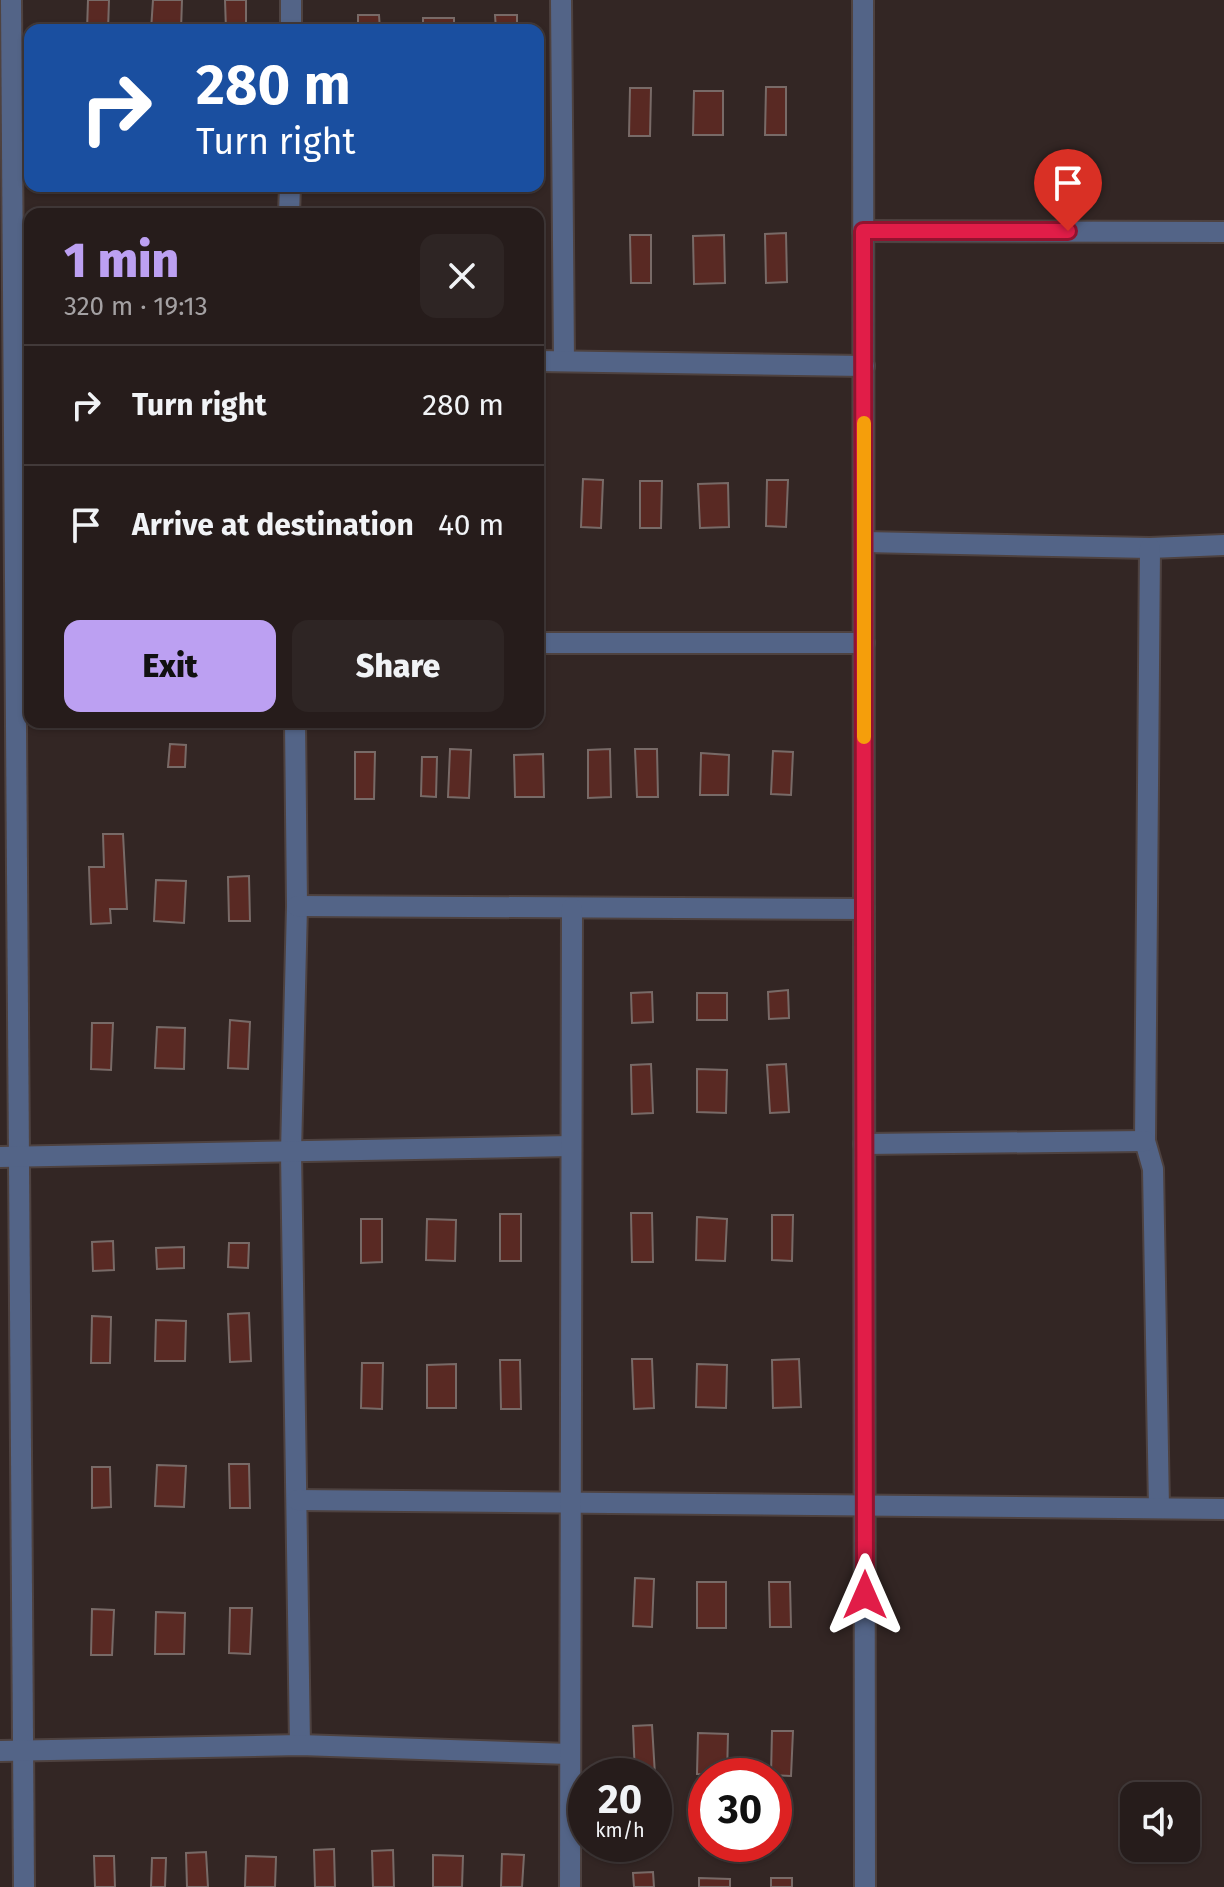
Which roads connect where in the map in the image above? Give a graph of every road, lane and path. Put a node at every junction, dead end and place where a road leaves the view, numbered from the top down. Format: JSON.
{"nodes":[{"id":1,"x":11,"y":0,"type":"edge"},
{"id":2,"x":291,"y":0,"type":"edge"},
{"id":3,"x":561,"y":0,"type":"edge"},
{"id":4,"x":863,"y":0,"type":"edge"},
{"id":5,"x":291,"y":24,"type":"edge"},
{"id":6,"x":14,"y":129,"type":"edge"},
{"id":7,"x":863,"y":231,"type":"junction"},
{"id":8,"x":1224,"y":232,"type":"edge"},
{"id":9,"x":544,"y":361,"type":"edge"},
{"id":10,"x":564,"y":361,"type":"junction"},
{"id":11,"x":864,"y":366,"type":"junction"},
{"id":12,"x":864,"y":542,"type":"junction"},
{"id":13,"x":1224,"y":545,"type":"edge"},
{"id":14,"x":1150,"y":548,"type":"junction"},
{"id":15,"x":544,"y":643,"type":"edge"},
{"id":16,"x":864,"y":643,"type":"junction"},
{"id":17,"x":15,"y":649,"type":"edge"},
{"id":18,"x":295,"y":728,"type":"edge"},
{"id":19,"x":297,"y":906,"type":"junction"},
{"id":20,"x":572,"y":908,"type":"junction"},
{"id":21,"x":864,"y":909,"type":"junction"},
{"id":22,"x":1145,"y":1141,"type":"junction"},
{"id":23,"x":864,"y":1144,"type":"junction"},
{"id":24,"x":571,"y":1146,"type":"junction"},
{"id":25,"x":291,"y":1152,"type":"junction"},
{"id":26,"x":10,"y":1157,"type":"edge"},
{"id":27,"x":297,"y":1500,"type":"junction"},
{"id":28,"x":571,"y":1502,"type":"junction"},
{"id":29,"x":865,"y":1505,"type":"junction"},
{"id":30,"x":1159,"y":1508,"type":"junction"},
{"id":31,"x":1224,"y":1509,"type":"edge"},
{"id":32,"x":300,"y":1745,"type":"junction"},
{"id":33,"x":0,"y":1751,"type":"edge"},
{"id":34,"x":23,"y":1751,"type":"junction"},
{"id":35,"x":570,"y":1754,"type":"junction"},
{"id":36,"x":24,"y":1887,"type":"edge"},
{"id":37,"x":570,"y":1887,"type":"edge"},
{"id":38,"x":865,"y":1887,"type":"edge"}],
"edges":[{"from":1,"to":6,"type":"street"},
{"from":2,"to":5,"type":"street"},
{"from":3,"to":10,"type":"street"},
{"from":4,"to":7,"type":"street"},
{"from":6,"to":17,"type":"street"},
{"from":7,"to":8,"type":"street"},
{"from":7,"to":11,"type":"street"},
{"from":9,"to":10,"type":"street"},
{"from":10,"to":11,"type":"street"},
{"from":11,"to":12,"type":"street"},
{"from":12,"to":14,"type":"street"},
{"from":12,"to":16,"type":"street"},
{"from":13,"to":14,"type":"street"},
{"from":14,"to":22,"type":"street"},
{"from":15,"to":16,"type":"street"},
{"from":16,"to":21,"type":"street"},
{"from":17,"to":26,"type":"street"},
{"from":18,"to":19,"type":"street"},
{"from":19,"to":20,"type":"street"},
{"from":19,"to":25,"type":"street"},
{"from":20,"to":21,"type":"street"},
{"from":20,"to":24,"type":"street"},
{"from":21,"to":23,"type":"street"},
{"from":22,"to":23,"type":"street"},
{"from":22,"to":30,"type":"street"},
{"from":23,"to":29,"type":"street"},
{"from":24,"to":25,"type":"street"},
{"from":24,"to":28,"type":"street"},
{"from":25,"to":26,"type":"street"},
{"from":25,"to":27,"type":"street"},
{"from":26,"to":34,"type":"street"},
{"from":27,"to":28,"type":"street"},
{"from":27,"to":32,"type":"street"},
{"from":28,"to":29,"type":"street"},
{"from":28,"to":35,"type":"street"},
{"from":29,"to":30,"type":"street"},
{"from":29,"to":38,"type":"street"},
{"from":30,"to":31,"type":"street"},
{"from":32,"to":34,"type":"street"},
{"from":32,"to":35,"type":"street"},
{"from":33,"to":34,"type":"street"},
{"from":34,"to":36,"type":"street"},
{"from":35,"to":37,"type":"street"}]}
